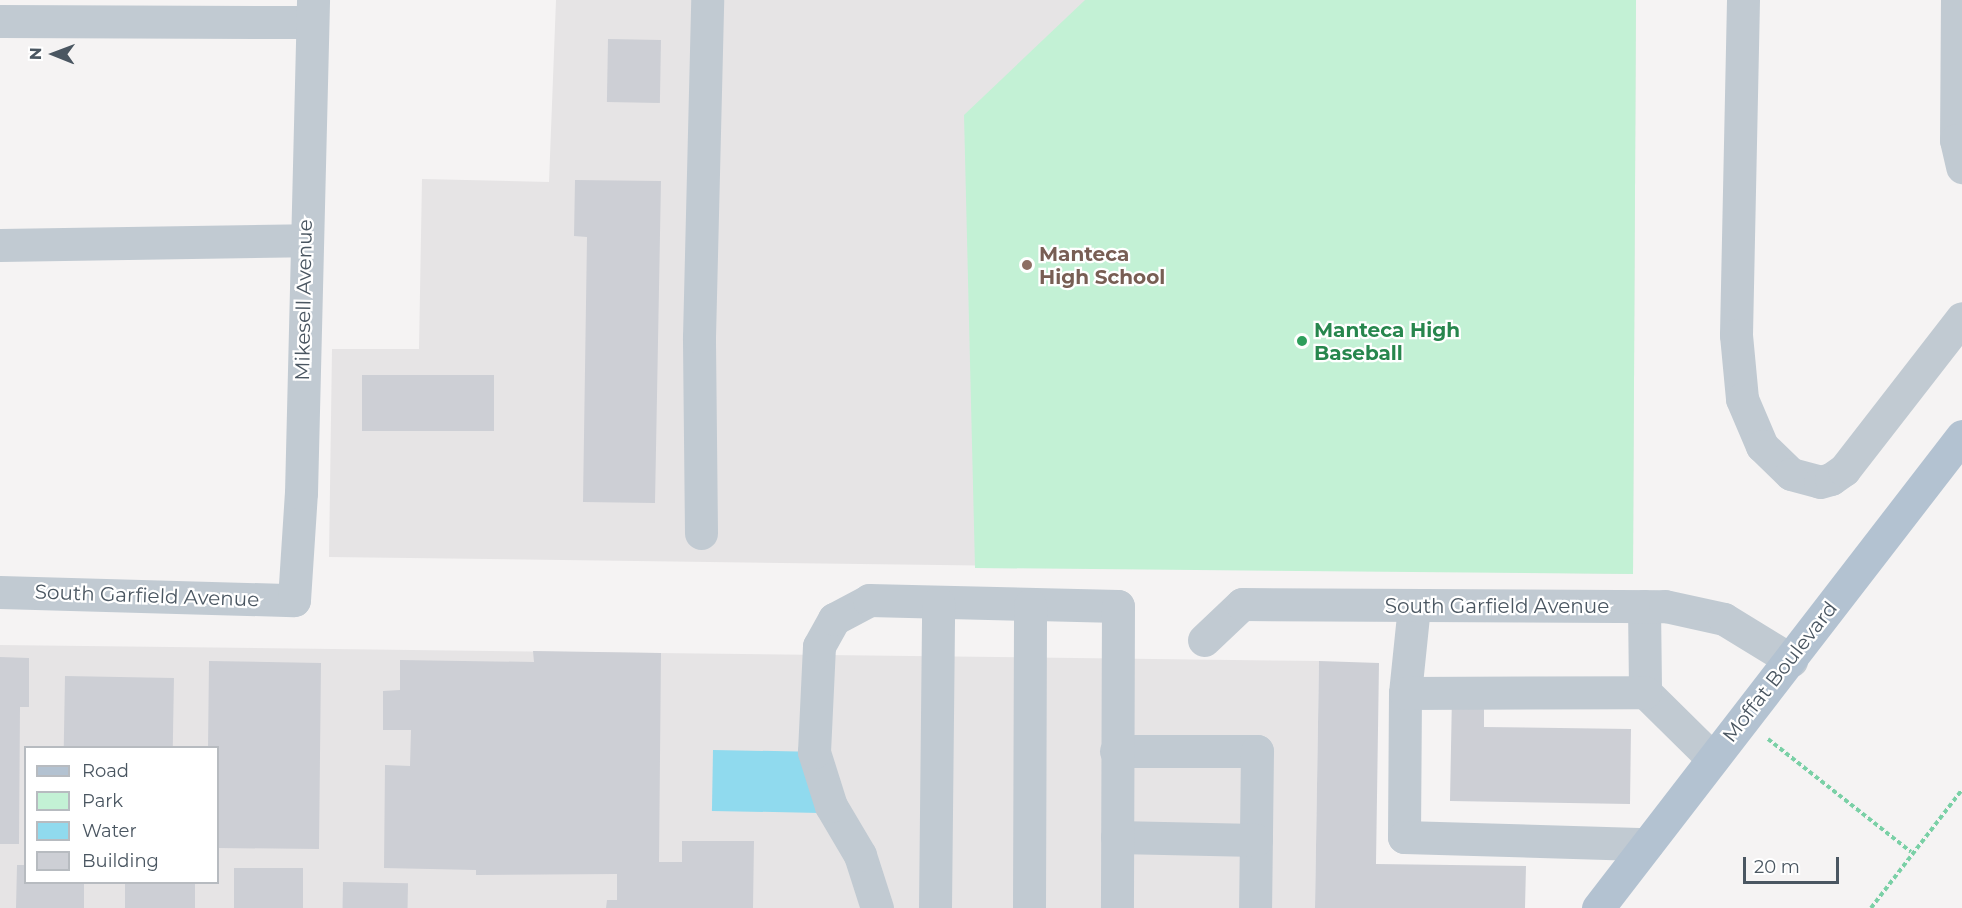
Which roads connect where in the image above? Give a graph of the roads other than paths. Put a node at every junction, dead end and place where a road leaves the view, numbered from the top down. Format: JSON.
{"nodes":[{"id":1,"x":707,"y":0,"type":"edge"},
{"id":2,"x":1743,"y":0,"type":"edge"},
{"id":3,"x":1958,"y":0,"type":"edge"},
{"id":4,"x":101,"y":11,"type":"edge"},
{"id":5,"x":312,"y":11,"type":"edge"},
{"id":6,"x":0,"y":21,"type":"edge"},
{"id":7,"x":1962,"y":166,"type":"edge"},
{"id":8,"x":304,"y":240,"type":"junction"},
{"id":9,"x":0,"y":245,"type":"edge"},
{"id":10,"x":1962,"y":318,"type":"edge"},
{"id":11,"x":1962,"y":436,"type":"edge"},
{"id":12,"x":701,"y":533,"type":"dead end"},
{"id":13,"x":0,"y":592,"type":"edge"},
{"id":14,"x":294,"y":600,"type":"joint"},
{"id":15,"x":938,"y":603,"type":"junction"},
{"id":16,"x":1030,"y":605,"type":"junction"},
{"id":17,"x":1414,"y":606,"type":"junction"},
{"id":18,"x":1644,"y":606,"type":"junction"},
{"id":19,"x":1204,"y":640,"type":"dead end"},
{"id":20,"x":1791,"y":660,"type":"junction"},
{"id":21,"x":1646,"y":692,"type":"junction"},
{"id":22,"x":1405,"y":693,"type":"junction"},
{"id":23,"x":1116,"y":751,"type":"junction"},
{"id":24,"x":1713,"y":759,"type":"junction"},
{"id":25,"x":1116,"y":837,"type":"junction"},
{"id":26,"x":1256,"y":840,"type":"junction"},
{"id":27,"x":1647,"y":844,"type":"junction"},
{"id":28,"x":877,"y":908,"type":"edge"},
{"id":29,"x":935,"y":908,"type":"edge"},
{"id":30,"x":1029,"y":908,"type":"edge"},
{"id":31,"x":1117,"y":908,"type":"edge"},
{"id":32,"x":1255,"y":908,"type":"edge"},
{"id":33,"x":1598,"y":908,"type":"edge"}],
"edges":[{"from":1,"to":12,"type":"street"},
{"from":2,"to":10,"type":"street"},
{"from":3,"to":7,"type":"street"},
{"from":4,"to":5,"type":"street"},
{"from":4,"to":6,"type":"street"},
{"from":5,"to":8,"type":"street","name":"Mikesell Avenue"},
{"from":8,"to":9,"type":"street"},
{"from":8,"to":14,"type":"street","name":"Mikesell Avenue"},
{"from":11,"to":20,"type":"main road","name":"Moffat Boulevard"},
{"from":13,"to":14,"type":"street","name":"South Garfield Avenue"},
{"from":15,"to":16,"type":"street"},
{"from":15,"to":28,"type":"street"},
{"from":15,"to":29,"type":"street"},
{"from":16,"to":23,"type":"street"},
{"from":16,"to":30,"type":"street"},
{"from":17,"to":18,"type":"street","name":"South Garfield Avenue"},
{"from":17,"to":19,"type":"street","name":"South Garfield Avenue"},
{"from":17,"to":22,"type":"street"},
{"from":18,"to":20,"type":"street","name":"South Garfield Avenue"},
{"from":18,"to":21,"type":"street"},
{"from":20,"to":24,"type":"main road","name":"Moffat Boulevard"},
{"from":21,"to":22,"type":"street"},
{"from":21,"to":24,"type":"street"},
{"from":22,"to":27,"type":"street"},
{"from":23,"to":25,"type":"street"},
{"from":23,"to":26,"type":"street"},
{"from":24,"to":27,"type":"main road","name":"Moffat Boulevard"},
{"from":25,"to":26,"type":"street"},
{"from":25,"to":31,"type":"street"},
{"from":26,"to":32,"type":"street"},
{"from":27,"to":33,"type":"main road","name":"Moffat Boulevard"}]}
